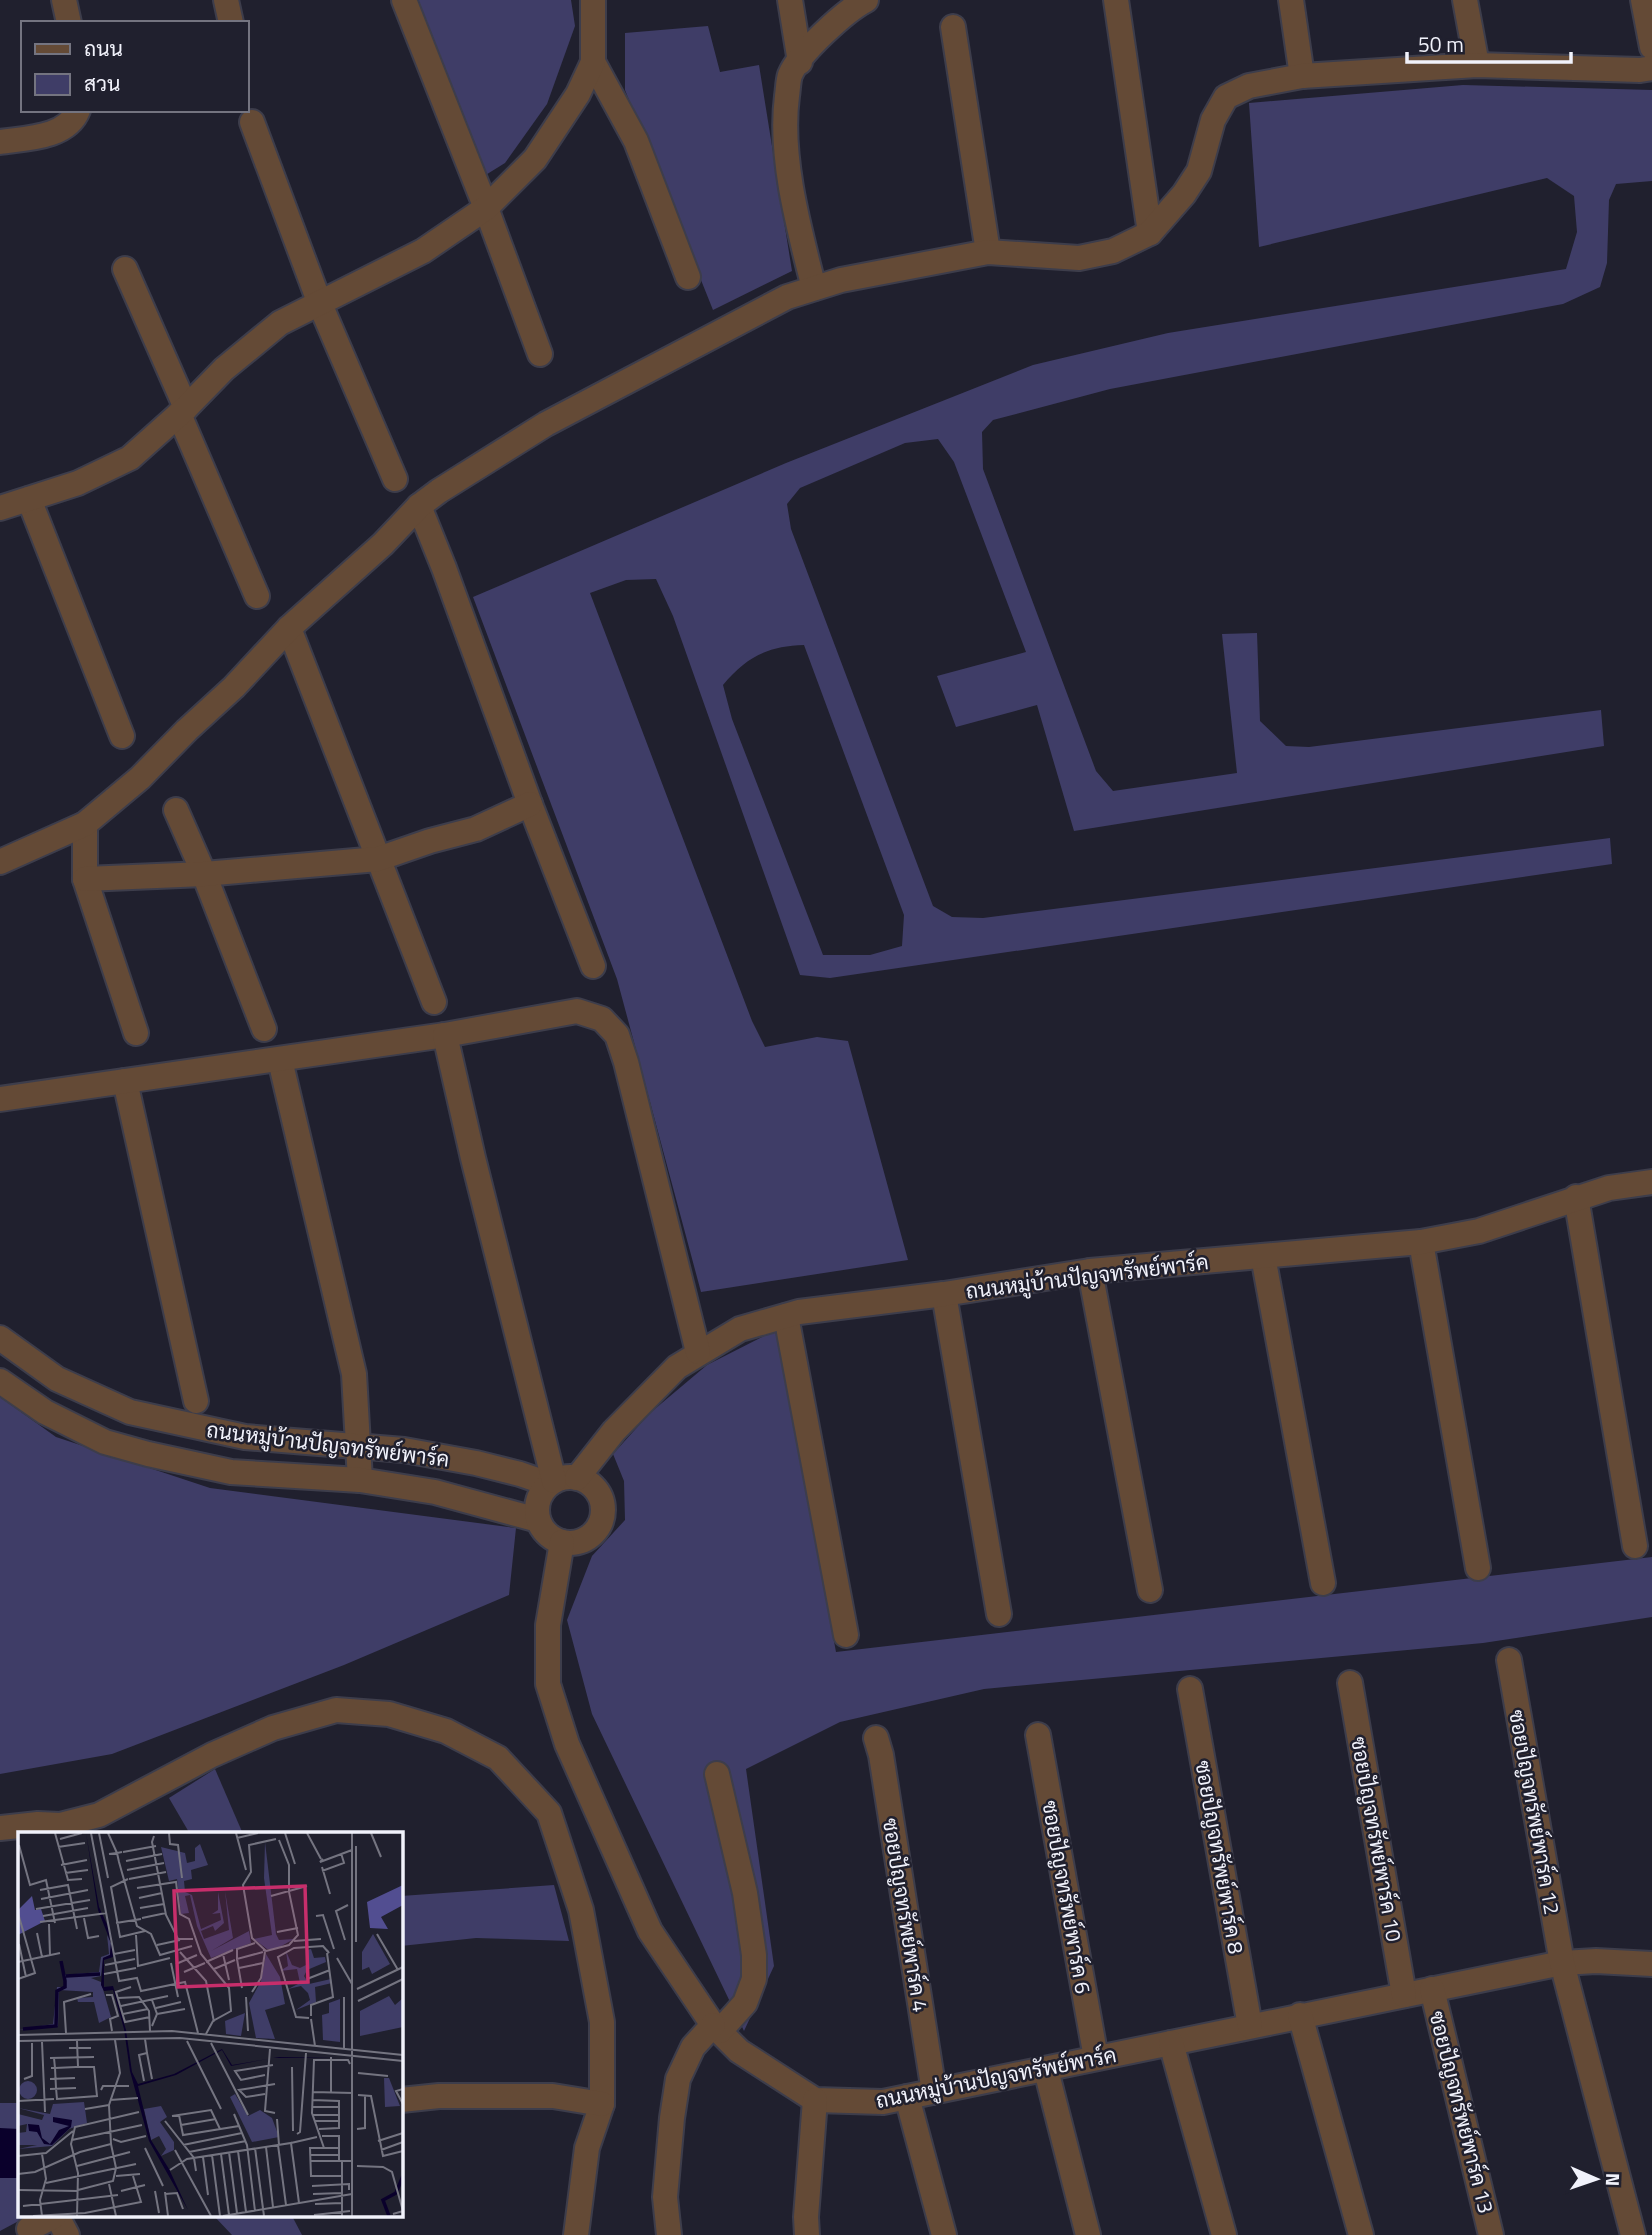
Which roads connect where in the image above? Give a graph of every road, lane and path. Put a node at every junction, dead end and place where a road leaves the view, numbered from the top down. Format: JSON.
{"nodes":[{"id":1,"x":64,"y":0,"type":"edge"},
{"id":2,"x":226,"y":0,"type":"edge"},
{"id":3,"x":404,"y":0,"type":"edge"},
{"id":4,"x":593,"y":0,"type":"edge"},
{"id":5,"x":790,"y":0,"type":"edge"},
{"id":6,"x":866,"y":0,"type":"edge"},
{"id":7,"x":1116,"y":0,"type":"edge"},
{"id":8,"x":1291,"y":0,"type":"edge"},
{"id":9,"x":1465,"y":0,"type":"edge"},
{"id":10,"x":1643,"y":0,"type":"edge"},
{"id":11,"x":69,"y":21,"type":"edge"},
{"id":12,"x":231,"y":21,"type":"edge"},
{"id":13,"x":953,"y":27,"type":"dead end"},
{"id":14,"x":1652,"y":47,"type":"edge"},
{"id":15,"x":593,"y":62,"type":"junction"},
{"id":16,"x":800,"y":62,"type":"junction"},
{"id":17,"x":1476,"y":65,"type":"junction"},
{"id":18,"x":1652,"y":68,"type":"edge"},
{"id":19,"x":1302,"y":76,"type":"junction"},
{"id":20,"x":77,"y":112,"type":"edge"},
{"id":21,"x":252,"y":122,"type":"dead end"},
{"id":22,"x":0,"y":142,"type":"edge"},
{"id":23,"x":486,"y":208,"type":"junction"},
{"id":24,"x":1150,"y":233,"type":"junction"},
{"id":25,"x":988,"y":252,"type":"junction"},
{"id":26,"x":125,"y":269,"type":"dead end"},
{"id":27,"x":688,"y":276,"type":"dead end"},
{"id":28,"x":814,"y":288,"type":"junction"},
{"id":29,"x":320,"y":304,"type":"junction"},
{"id":30,"x":540,"y":354,"type":"dead end"},
{"id":31,"x":183,"y":411,"type":"junction"},
{"id":32,"x":395,"y":479,"type":"dead end"},
{"id":33,"x":29,"y":499,"type":"junction"},
{"id":34,"x":419,"y":506,"type":"junction"},
{"id":35,"x":0,"y":508,"type":"edge"},
{"id":36,"x":257,"y":596,"type":"dead end"},
{"id":37,"x":289,"y":628,"type":"junction"},
{"id":38,"x":122,"y":736,"type":"dead end"},
{"id":39,"x":530,"y":804,"type":"junction"},
{"id":40,"x":176,"y":810,"type":"dead end"},
{"id":41,"x":85,"y":824,"type":"junction"},
{"id":42,"x":378,"y":859,"type":"junction"},
{"id":43,"x":0,"y":862,"type":"edge"},
{"id":44,"x":204,"y":874,"type":"junction"},
{"id":45,"x":85,"y":879,"type":"junction"},
{"id":46,"x":593,"y":966,"type":"dead end"},
{"id":47,"x":434,"y":1002,"type":"dead end"},
{"id":48,"x":264,"y":1029,"type":"dead end"},
{"id":49,"x":136,"y":1033,"type":"dead end"},
{"id":50,"x":445,"y":1035,"type":"junction"},
{"id":51,"x":280,"y":1060,"type":"junction"},
{"id":52,"x":125,"y":1081,"type":"junction"},
{"id":53,"x":0,"y":1100,"type":"edge"},
{"id":54,"x":1652,"y":1182,"type":"edge"},
{"id":55,"x":1576,"y":1197,"type":"junction"},
{"id":56,"x":1421,"y":1242,"type":"junction"},
{"id":57,"x":1263,"y":1256,"type":"junction"},
{"id":58,"x":1090,"y":1271,"type":"junction"},
{"id":59,"x":944,"y":1294,"type":"junction"},
{"id":60,"x":786,"y":1316,"type":"junction"},
{"id":61,"x":0,"y":1338,"type":"edge"},
{"id":62,"x":698,"y":1352,"type":"junction"},
{"id":63,"x":0,"y":1381,"type":"edge"},
{"id":64,"x":195,"y":1401,"type":"dead end"},
{"id":65,"x":334,"y":1444,"type":"junction"},
{"id":66,"x":359,"y":1445,"type":"junction"},
{"id":67,"x":331,"y":1479,"type":"junction"},
{"id":68,"x":360,"y":1480,"type":"junction"},
{"id":69,"x":560,"y":1481,"type":"junction"},
{"id":70,"x":538,"y":1520,"type":"junction"},
{"id":71,"x":562,"y":1542,"type":"junction"},
{"id":72,"x":1635,"y":1546,"type":"dead end"},
{"id":73,"x":1478,"y":1567,"type":"dead end"},
{"id":74,"x":1323,"y":1583,"type":"dead end"},
{"id":75,"x":1150,"y":1590,"type":"dead end"},
{"id":76,"x":999,"y":1614,"type":"dead end"},
{"id":77,"x":846,"y":1635,"type":"dead end"},
{"id":78,"x":1509,"y":1660,"type":"dead end"},
{"id":79,"x":1350,"y":1683,"type":"dead end"},
{"id":80,"x":1191,"y":1689,"type":"dead end"},
{"id":81,"x":1038,"y":1735,"type":"dead end"},
{"id":82,"x":876,"y":1738,"type":"dead end"},
{"id":83,"x":717,"y":1774,"type":"dead end"},
{"id":84,"x":0,"y":1828,"type":"edge"},
{"id":85,"x":27,"y":1830,"type":"edge"},
{"id":86,"x":1562,"y":1964,"type":"junction"},
{"id":87,"x":1652,"y":1964,"type":"edge"},
{"id":88,"x":1432,"y":1989,"type":"junction"},
{"id":89,"x":1404,"y":1995,"type":"junction"},
{"id":90,"x":1300,"y":2015,"type":"junction"},
{"id":91,"x":1250,"y":2026,"type":"junction"},
{"id":92,"x":716,"y":2028,"type":"junction"},
{"id":93,"x":1171,"y":2043,"type":"junction"},
{"id":94,"x":1096,"y":2058,"type":"junction"},
{"id":95,"x":1046,"y":2070,"type":"junction"},
{"id":96,"x":934,"y":2092,"type":"junction"},
{"id":97,"x":907,"y":2097,"type":"junction"},
{"id":98,"x":402,"y":2100,"type":"edge"},
{"id":99,"x":815,"y":2100,"type":"junction"},
{"id":100,"x":602,"y":2104,"type":"junction"},
{"id":101,"x":51,"y":2218,"type":"edge"},
{"id":102,"x":56,"y":2218,"type":"edge"},
{"id":103,"x":29,"y":2229,"type":"dead end"},
{"id":104,"x":67,"y":2235,"type":"edge"},
{"id":105,"x":576,"y":2235,"type":"edge"},
{"id":106,"x":669,"y":2235,"type":"edge"},
{"id":107,"x":807,"y":2235,"type":"edge"},
{"id":108,"x":944,"y":2235,"type":"edge"},
{"id":109,"x":1088,"y":2235,"type":"edge"},
{"id":110,"x":1224,"y":2235,"type":"edge"},
{"id":111,"x":1361,"y":2235,"type":"edge"},
{"id":112,"x":1491,"y":2235,"type":"edge"},
{"id":113,"x":1633,"y":2235,"type":"edge"}],
"edges":[{"from":1,"to":11,"type":"street"},
{"from":2,"to":12,"type":"street"},
{"from":3,"to":23,"type":"street"},
{"from":4,"to":15,"type":"street"},
{"from":5,"to":16,"type":"street"},
{"from":6,"to":16,"type":"street"},
{"from":7,"to":24,"type":"street"},
{"from":8,"to":19,"type":"street"},
{"from":9,"to":17,"type":"street"},
{"from":10,"to":14,"type":"street"},
{"from":13,"to":25,"type":"street"},
{"from":15,"to":23,"type":"street"},
{"from":15,"to":27,"type":"street"},
{"from":16,"to":28,"type":"street"},
{"from":17,"to":18,"type":"street"},
{"from":17,"to":19,"type":"street"},
{"from":19,"to":24,"type":"street"},
{"from":20,"to":22,"type":"street"},
{"from":21,"to":29,"type":"street"},
{"from":23,"to":29,"type":"street"},
{"from":23,"to":30,"type":"street"},
{"from":24,"to":25,"type":"street"},
{"from":25,"to":28,"type":"street"},
{"from":26,"to":31,"type":"street"},
{"from":28,"to":34,"type":"street"},
{"from":29,"to":31,"type":"street"},
{"from":29,"to":32,"type":"street"},
{"from":31,"to":33,"type":"street"},
{"from":31,"to":36,"type":"street"},
{"from":33,"to":35,"type":"street"},
{"from":33,"to":38,"type":"street"},
{"from":34,"to":37,"type":"street"},
{"from":34,"to":39,"type":"street"},
{"from":37,"to":41,"type":"street"},
{"from":37,"to":42,"type":"street"},
{"from":39,"to":42,"type":"street"},
{"from":39,"to":46,"type":"street"},
{"from":40,"to":44,"type":"street"},
{"from":41,"to":43,"type":"street"},
{"from":41,"to":45,"type":"street"},
{"from":42,"to":44,"type":"street"},
{"from":42,"to":47,"type":"street"},
{"from":44,"to":45,"type":"street"},
{"from":44,"to":48,"type":"street"},
{"from":45,"to":49,"type":"street"},
{"from":50,"to":51,"type":"street"},
{"from":50,"to":62,"type":"street"},
{"from":50,"to":69,"type":"street"},
{"from":51,"to":52,"type":"street"},
{"from":51,"to":66,"type":"street"},
{"from":52,"to":53,"type":"street"},
{"from":52,"to":64,"type":"street"},
{"from":54,"to":55,"type":"street","name":"ถนนหมู่บ้านปัญจทรัพย์พาร์ค"},
{"from":55,"to":56,"type":"street","name":"ถนนหมู่บ้านปัญจทรัพย์พาร์ค"},
{"from":55,"to":72,"type":"street"},
{"from":56,"to":57,"type":"street","name":"ถนนหมู่บ้านปัญจทรัพย์พาร์ค"},
{"from":56,"to":73,"type":"street"},
{"from":57,"to":58,"type":"street","name":"ถนนหมู่บ้านปัญจทรัพย์พาร์ค"},
{"from":57,"to":74,"type":"street"},
{"from":58,"to":59,"type":"street","name":"ถนนหมู่บ้านปัญจทรัพย์พาร์ค"},
{"from":58,"to":75,"type":"street"},
{"from":59,"to":60,"type":"street","name":"ถนนหมู่บ้านปัญจทรัพย์พาร์ค"},
{"from":59,"to":76,"type":"street"},
{"from":60,"to":62,"type":"street","name":"ถนนหมู่บ้านปัญจทรัพย์พาร์ค"},
{"from":60,"to":77,"type":"street"},
{"from":61,"to":65,"type":"street","name":"ถนนหมู่บ้านปัญจทรัพย์พาร์ค"},
{"from":62,"to":69,"type":"street","name":"ถนนหมู่บ้านปัญจทรัพย์พาร์ค"},
{"from":63,"to":67,"type":"street","name":"ถนนหมู่บ้านปัญจทรัพย์พาร์ค"},
{"from":65,"to":66,"type":"street","name":"ถนนหมู่บ้านปัญจทรัพย์พาร์ค"},
{"from":65,"to":67,"type":"street"},
{"from":66,"to":68,"type":"street"},
{"from":66,"to":69,"type":"street","name":"ถนนหมู่บ้านปัญจทรัพย์พาร์ค"},
{"from":67,"to":68,"type":"street","name":"ถนนหมู่บ้านปัญจทรัพย์พาร์ค"},
{"from":68,"to":70,"type":"street","name":"ถนนหมู่บ้านปัญจทรัพย์พาร์ค"},
{"from":69,"to":70,"type":"street","name":"ถนนหมู่บ้านปัญจทรัพย์พาร์ค"},
{"from":69,"to":71,"type":"street","name":"ถนนหมู่บ้านปัญจทรัพย์พาร์ค"},
{"from":70,"to":71,"type":"street","name":"ถนนหมู่บ้านปัญจทรัพย์พาร์ค"},
{"from":71,"to":92,"type":"street"},
{"from":78,"to":86,"type":"street","name":"ซอยปัญจทรัพย์พาร์ค 12"},
{"from":79,"to":89,"type":"street","name":"ซอยปัญจทรัพย์พาร์ค 10"},
{"from":80,"to":91,"type":"street","name":"ซอยปัญจทรัพย์พาร์ค 8"},
{"from":81,"to":94,"type":"street","name":"ซอยปัญจทรัพย์พาร์ค 6"},
{"from":82,"to":96,"type":"street","name":"ซอยปัญจทรัพย์พาร์ค 4"},
{"from":83,"to":92,"type":"street"},
{"from":84,"to":85,"type":"street"},
{"from":85,"to":100,"type":"street"},
{"from":86,"to":87,"type":"street","name":"ถนนหมู่บ้านปัญจทรัพย์พาร์ค"},
{"from":86,"to":88,"type":"street","name":"ถนนหมู่บ้านปัญจทรัพย์พาร์ค"},
{"from":86,"to":113,"type":"street","name":"ซอยปัญจทรัพย์พาร์ค 12"},
{"from":88,"to":89,"type":"street","name":"ถนนหมู่บ้านปัญจทรัพย์พาร์ค"},
{"from":88,"to":112,"type":"street","name":"ซอยปัญจทรัพย์พาร์ค 13"},
{"from":89,"to":90,"type":"street","name":"ถนนหมู่บ้านปัญจทรัพย์พาร์ค"},
{"from":90,"to":91,"type":"street","name":"ถนนหมู่บ้านปัญจทรัพย์พาร์ค"},
{"from":90,"to":111,"type":"street"},
{"from":91,"to":93,"type":"street","name":"ถนนหมู่บ้านปัญจทรัพย์พาร์ค"},
{"from":92,"to":99,"type":"street"},
{"from":92,"to":106,"type":"street"},
{"from":93,"to":94,"type":"street","name":"ถนนหมู่บ้านปัญจทรัพย์พาร์ค"},
{"from":93,"to":110,"type":"street"},
{"from":94,"to":95,"type":"street","name":"ถนนหมู่บ้านปัญจทรัพย์พาร์ค"},
{"from":95,"to":96,"type":"street","name":"ถนนหมู่บ้านปัญจทรัพย์พาร์ค"},
{"from":95,"to":109,"type":"street"},
{"from":96,"to":97,"type":"street","name":"ถนนหมู่บ้านปัญจทรัพย์พาร์ค"},
{"from":97,"to":99,"type":"street","name":"ถนนหมู่บ้านปัญจทรัพย์พาร์ค"},
{"from":97,"to":108,"type":"street"},
{"from":98,"to":100,"type":"street"},
{"from":99,"to":107,"type":"street"},
{"from":100,"to":105,"type":"street"},
{"from":101,"to":103,"type":"street"},
{"from":102,"to":104,"type":"street"}]}
